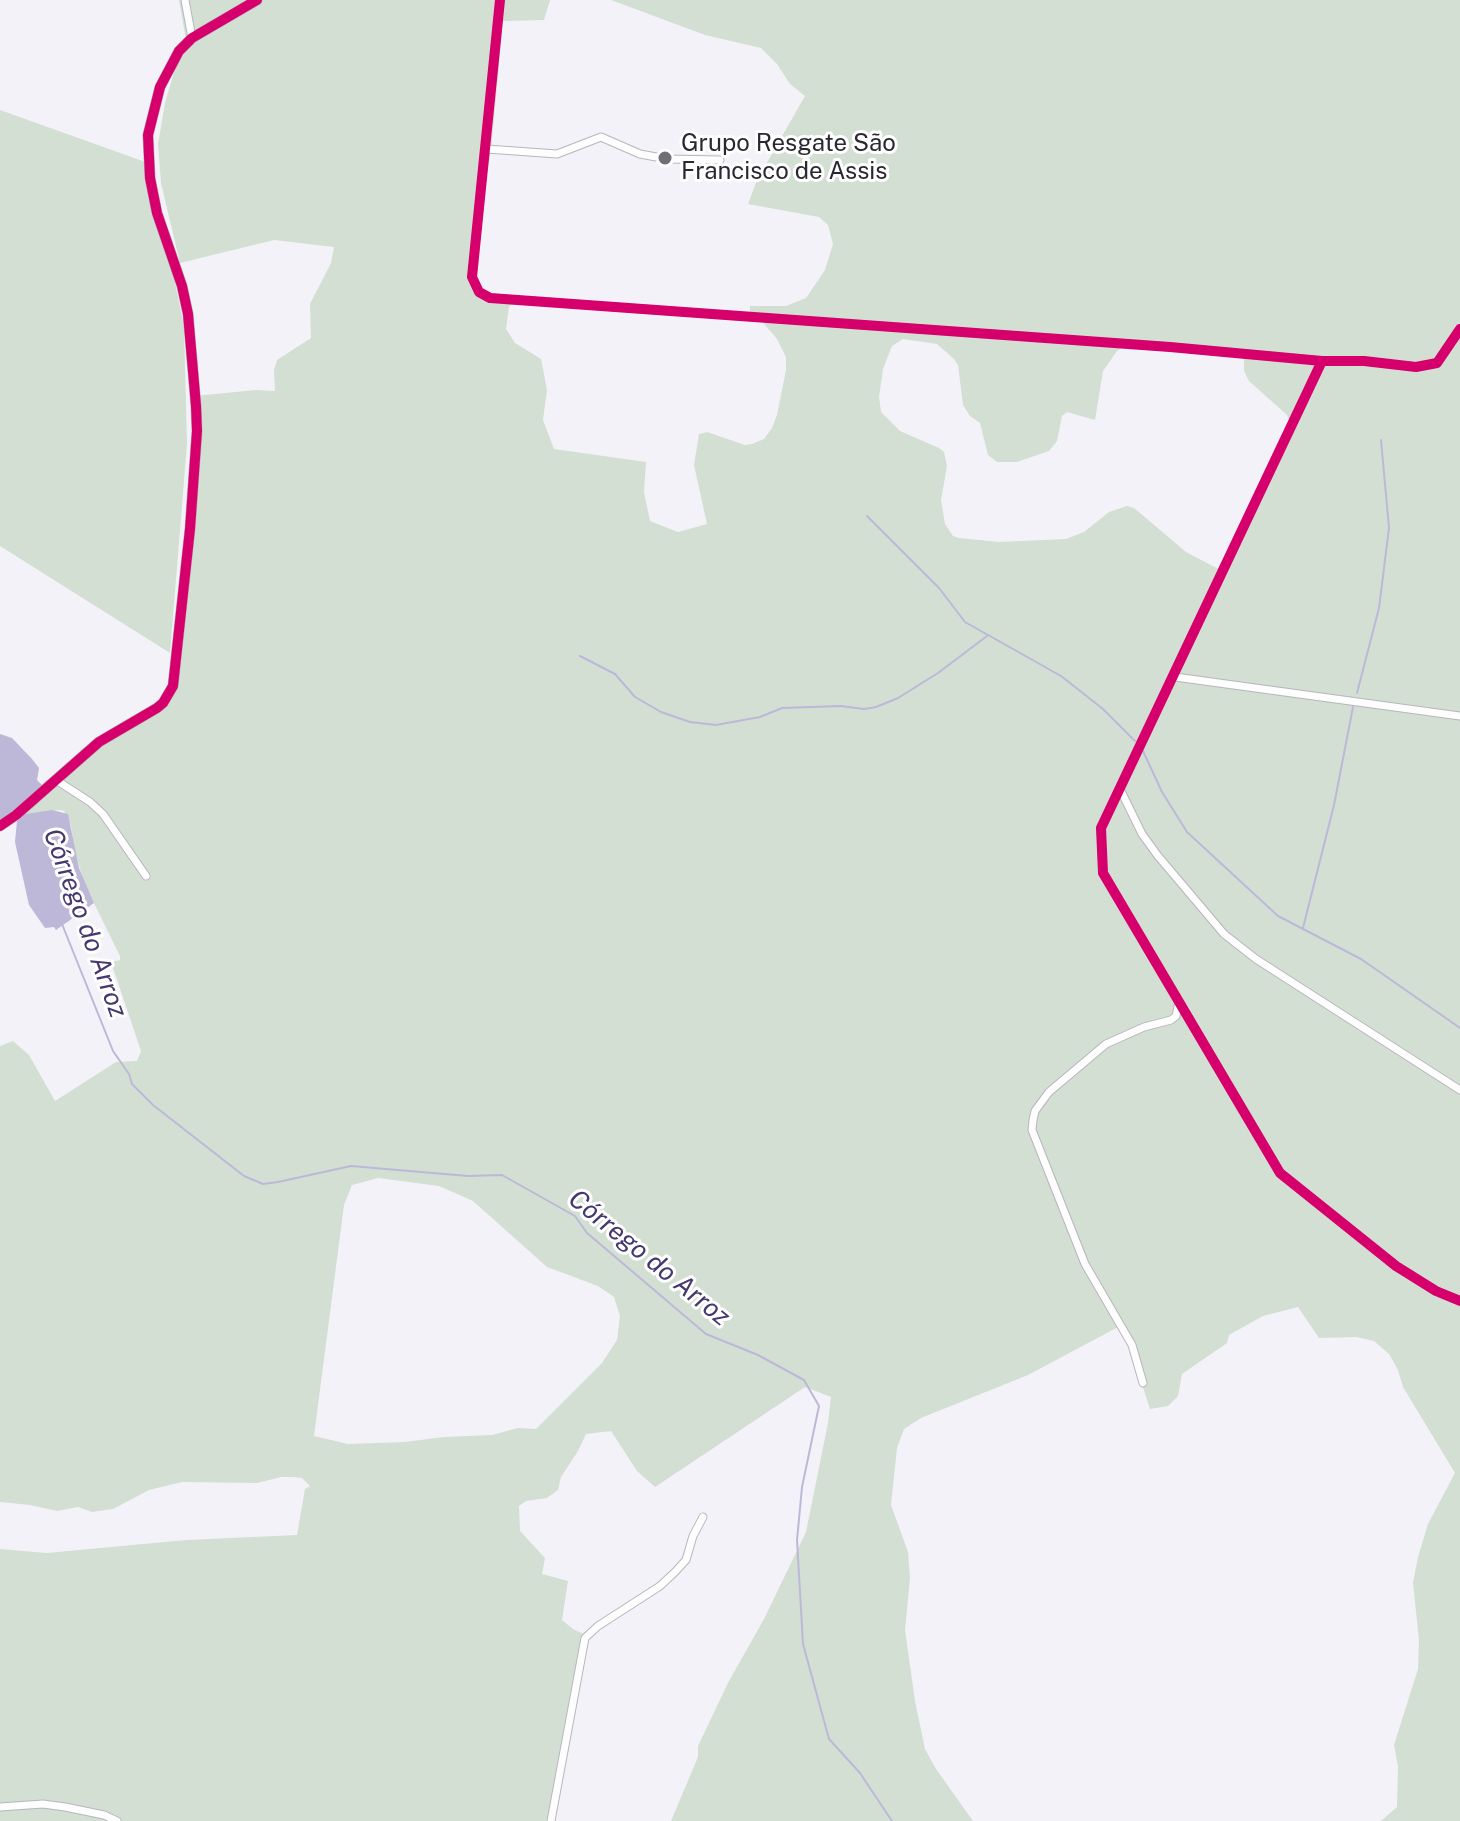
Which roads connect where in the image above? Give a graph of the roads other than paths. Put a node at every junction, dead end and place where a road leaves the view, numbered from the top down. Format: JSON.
{"nodes":[{"id":1,"x":185,"y":0,"type":"edge"},
{"id":2,"x":257,"y":0,"type":"edge"},
{"id":3,"x":500,"y":0,"type":"edge"},
{"id":4,"x":192,"y":38,"type":"junction"},
{"id":5,"x":487,"y":149,"type":"junction"},
{"id":6,"x":720,"y":160,"type":"dead end"},
{"id":7,"x":1460,"y":329,"type":"edge"},
{"id":8,"x":1322,"y":361,"type":"junction"},
{"id":9,"x":1175,"y":677,"type":"junction"},
{"id":10,"x":1460,"y":716,"type":"edge"},
{"id":11,"x":56,"y":780,"type":"junction"},
{"id":12,"x":1120,"y":789,"type":"junction"},
{"id":13,"x":0,"y":826,"type":"edge"},
{"id":14,"x":146,"y":876,"type":"dead end"},
{"id":15,"x":1179,"y":1002,"type":"junction"},
{"id":16,"x":1460,"y":1090,"type":"edge"},
{"id":17,"x":1460,"y":1301,"type":"edge"},
{"id":18,"x":1143,"y":1383,"type":"dead end"},
{"id":19,"x":703,"y":1517,"type":"dead end"},
{"id":20,"x":0,"y":1807,"type":"edge"},
{"id":21,"x":117,"y":1821,"type":"edge"},
{"id":22,"x":551,"y":1821,"type":"edge"}],
"edges":[{"from":1,"to":4,"type":"street"},
{"from":2,"to":4,"type":"street"},
{"from":3,"to":5,"type":"street"},
{"from":4,"to":11,"type":"street"},
{"from":5,"to":6,"type":"street"},
{"from":5,"to":8,"type":"street"},
{"from":7,"to":8,"type":"street"},
{"from":8,"to":9,"type":"street"},
{"from":9,"to":10,"type":"street"},
{"from":9,"to":12,"type":"street"},
{"from":11,"to":13,"type":"street"},
{"from":11,"to":14,"type":"street"},
{"from":12,"to":15,"type":"street"},
{"from":12,"to":16,"type":"street"},
{"from":15,"to":17,"type":"street"},
{"from":15,"to":18,"type":"street"},
{"from":19,"to":22,"type":"street"},
{"from":20,"to":21,"type":"street"}]}
